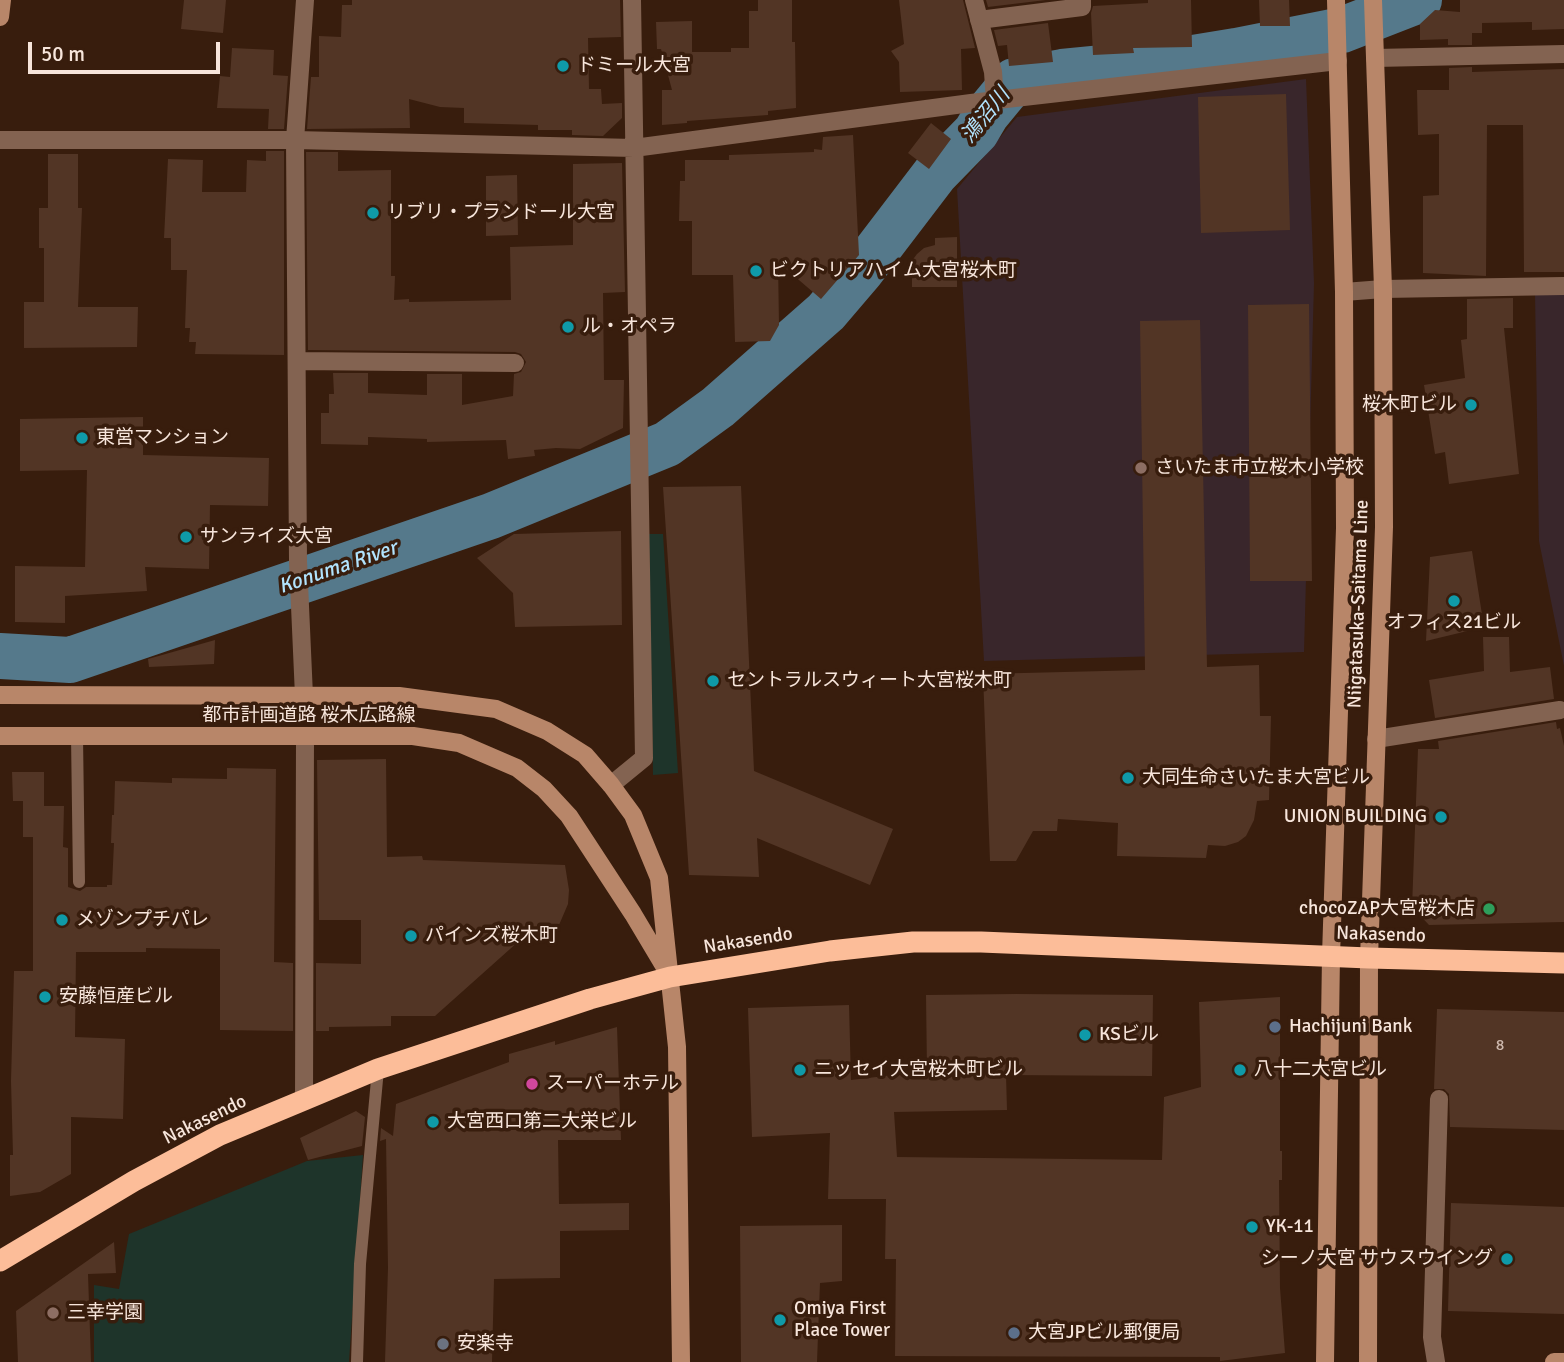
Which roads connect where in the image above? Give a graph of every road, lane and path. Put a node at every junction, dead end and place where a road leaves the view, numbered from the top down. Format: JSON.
{"nodes":[{"id":1,"x":2,"y":0,"type":"edge"},
{"id":2,"x":305,"y":0,"type":"edge"},
{"id":3,"x":632,"y":0,"type":"edge"},
{"id":4,"x":974,"y":0,"type":"edge"},
{"id":5,"x":1082,"y":0,"type":"edge"},
{"id":6,"x":1336,"y":0,"type":"edge"},
{"id":7,"x":1373,"y":0,"type":"edge"},
{"id":8,"x":0,"y":17,"type":"edge"},
{"id":9,"x":979,"y":20,"type":"junction"},
{"id":10,"x":1375,"y":52,"type":"junction"},
{"id":11,"x":1564,"y":54,"type":"edge"},
{"id":12,"x":1338,"y":55,"type":"junction"},
{"id":13,"x":995,"y":100,"type":"junction"},
{"id":14,"x":0,"y":140,"type":"edge"},
{"id":15,"x":295,"y":140,"type":"junction"},
{"id":16,"x":634,"y":148,"type":"junction"},
{"id":17,"x":1564,"y":286,"type":"edge"},
{"id":18,"x":1383,"y":289,"type":"junction"},
{"id":19,"x":1344,"y":292,"type":"junction"},
{"id":20,"x":296,"y":361,"type":"junction"},
{"id":21,"x":515,"y":363,"type":"dead end"},
{"id":22,"x":0,"y":695,"type":"edge"},
{"id":23,"x":304,"y":696,"type":"junction"},
{"id":24,"x":1560,"y":710,"type":"dead end"},
{"id":25,"x":0,"y":736,"type":"edge"},
{"id":26,"x":77,"y":736,"type":"junction"},
{"id":27,"x":306,"y":737,"type":"junction"},
{"id":28,"x":1376,"y":739,"type":"junction"},
{"id":29,"x":611,"y":785,"type":"junction"},
{"id":30,"x":79,"y":882,"type":"dead end"},
{"id":31,"x":1331,"y":957,"type":"junction"},
{"id":32,"x":1369,"y":958,"type":"junction"},
{"id":33,"x":1564,"y":963,"type":"edge"},
{"id":34,"x":670,"y":977,"type":"junction"},
{"id":35,"x":379,"y":1069,"type":"junction"},
{"id":36,"x":1438,"y":1099,"type":"dead end"},
{"id":37,"x":304,"y":1100,"type":"junction"},
{"id":38,"x":0,"y":1261,"type":"edge"},
{"id":39,"x":357,"y":1362,"type":"edge"},
{"id":40,"x":681,"y":1362,"type":"edge"},
{"id":41,"x":1325,"y":1362,"type":"edge"},
{"id":42,"x":1368,"y":1362,"type":"edge"},
{"id":43,"x":1436,"y":1362,"type":"edge"},
{"id":44,"x":1554,"y":1362,"type":"edge"},
{"id":45,"x":1564,"y":1362,"type":"edge"}],
"edges":[{"from":1,"to":8,"type":"street"},
{"from":2,"to":15,"type":"street"},
{"from":3,"to":16,"type":"street"},
{"from":4,"to":9,"type":"street"},
{"from":5,"to":9,"type":"street"},
{"from":6,"to":12,"type":"street","name":"Niigatasuka-Saitama Line"},
{"from":7,"to":10,"type":"street","name":"Niigatasuka-Saitama Line"},
{"from":9,"to":13,"type":"street"},
{"from":10,"to":11,"type":"street"},
{"from":10,"to":18,"type":"street","name":"Niigatasuka-Saitama Line"},
{"from":12,"to":13,"type":"street"},
{"from":12,"to":19,"type":"street","name":"Niigatasuka-Saitama Line"},
{"from":13,"to":16,"type":"street"},
{"from":14,"to":15,"type":"street"},
{"from":15,"to":16,"type":"street"},
{"from":15,"to":20,"type":"street"},
{"from":16,"to":29,"type":"street"},
{"from":17,"to":18,"type":"street"},
{"from":18,"to":19,"type":"street"},
{"from":18,"to":28,"type":"street","name":"Niigatasuka-Saitama Line"},
{"from":19,"to":31,"type":"street","name":"Niigatasuka-Saitama Line"},
{"from":20,"to":21,"type":"street"},
{"from":20,"to":23,"type":"street"},
{"from":22,"to":23,"type":"street","name":"都市計画道路 桜木広路線"},
{"from":23,"to":29,"type":"street","name":"都市計画道路 桜木広路線"},
{"from":24,"to":28,"type":"street"},
{"from":25,"to":26,"type":"street","name":"都市計画道路 桜木広路線"},
{"from":26,"to":27,"type":"street","name":"都市計画道路 桜木広路線"},
{"from":26,"to":30,"type":"lane"},
{"from":27,"to":34,"type":"street","name":"都市計画道路 桜木広路線"},
{"from":27,"to":37,"type":"street"},
{"from":28,"to":32,"type":"street","name":"Niigatasuka-Saitama Line"},
{"from":29,"to":34,"type":"street","name":"都市計画道路 桜木広路線"},
{"from":31,"to":32,"type":"highway","name":"Nakasendo"},
{"from":31,"to":34,"type":"highway","name":"Nakasendo"},
{"from":31,"to":41,"type":"street","name":"Niigatasuka-Saitama Line"},
{"from":32,"to":33,"type":"highway","name":"Nakasendo"},
{"from":32,"to":42,"type":"street","name":"Niigatasuka-Saitama Line"},
{"from":34,"to":35,"type":"highway","name":"Nakasendo"},
{"from":34,"to":40,"type":"street"},
{"from":35,"to":37,"type":"highway","name":"Nakasendo"},
{"from":35,"to":39,"type":"lane"},
{"from":36,"to":43,"type":"street"},
{"from":37,"to":38,"type":"highway","name":"Nakasendo"},
{"from":44,"to":45,"type":"street"}]}
